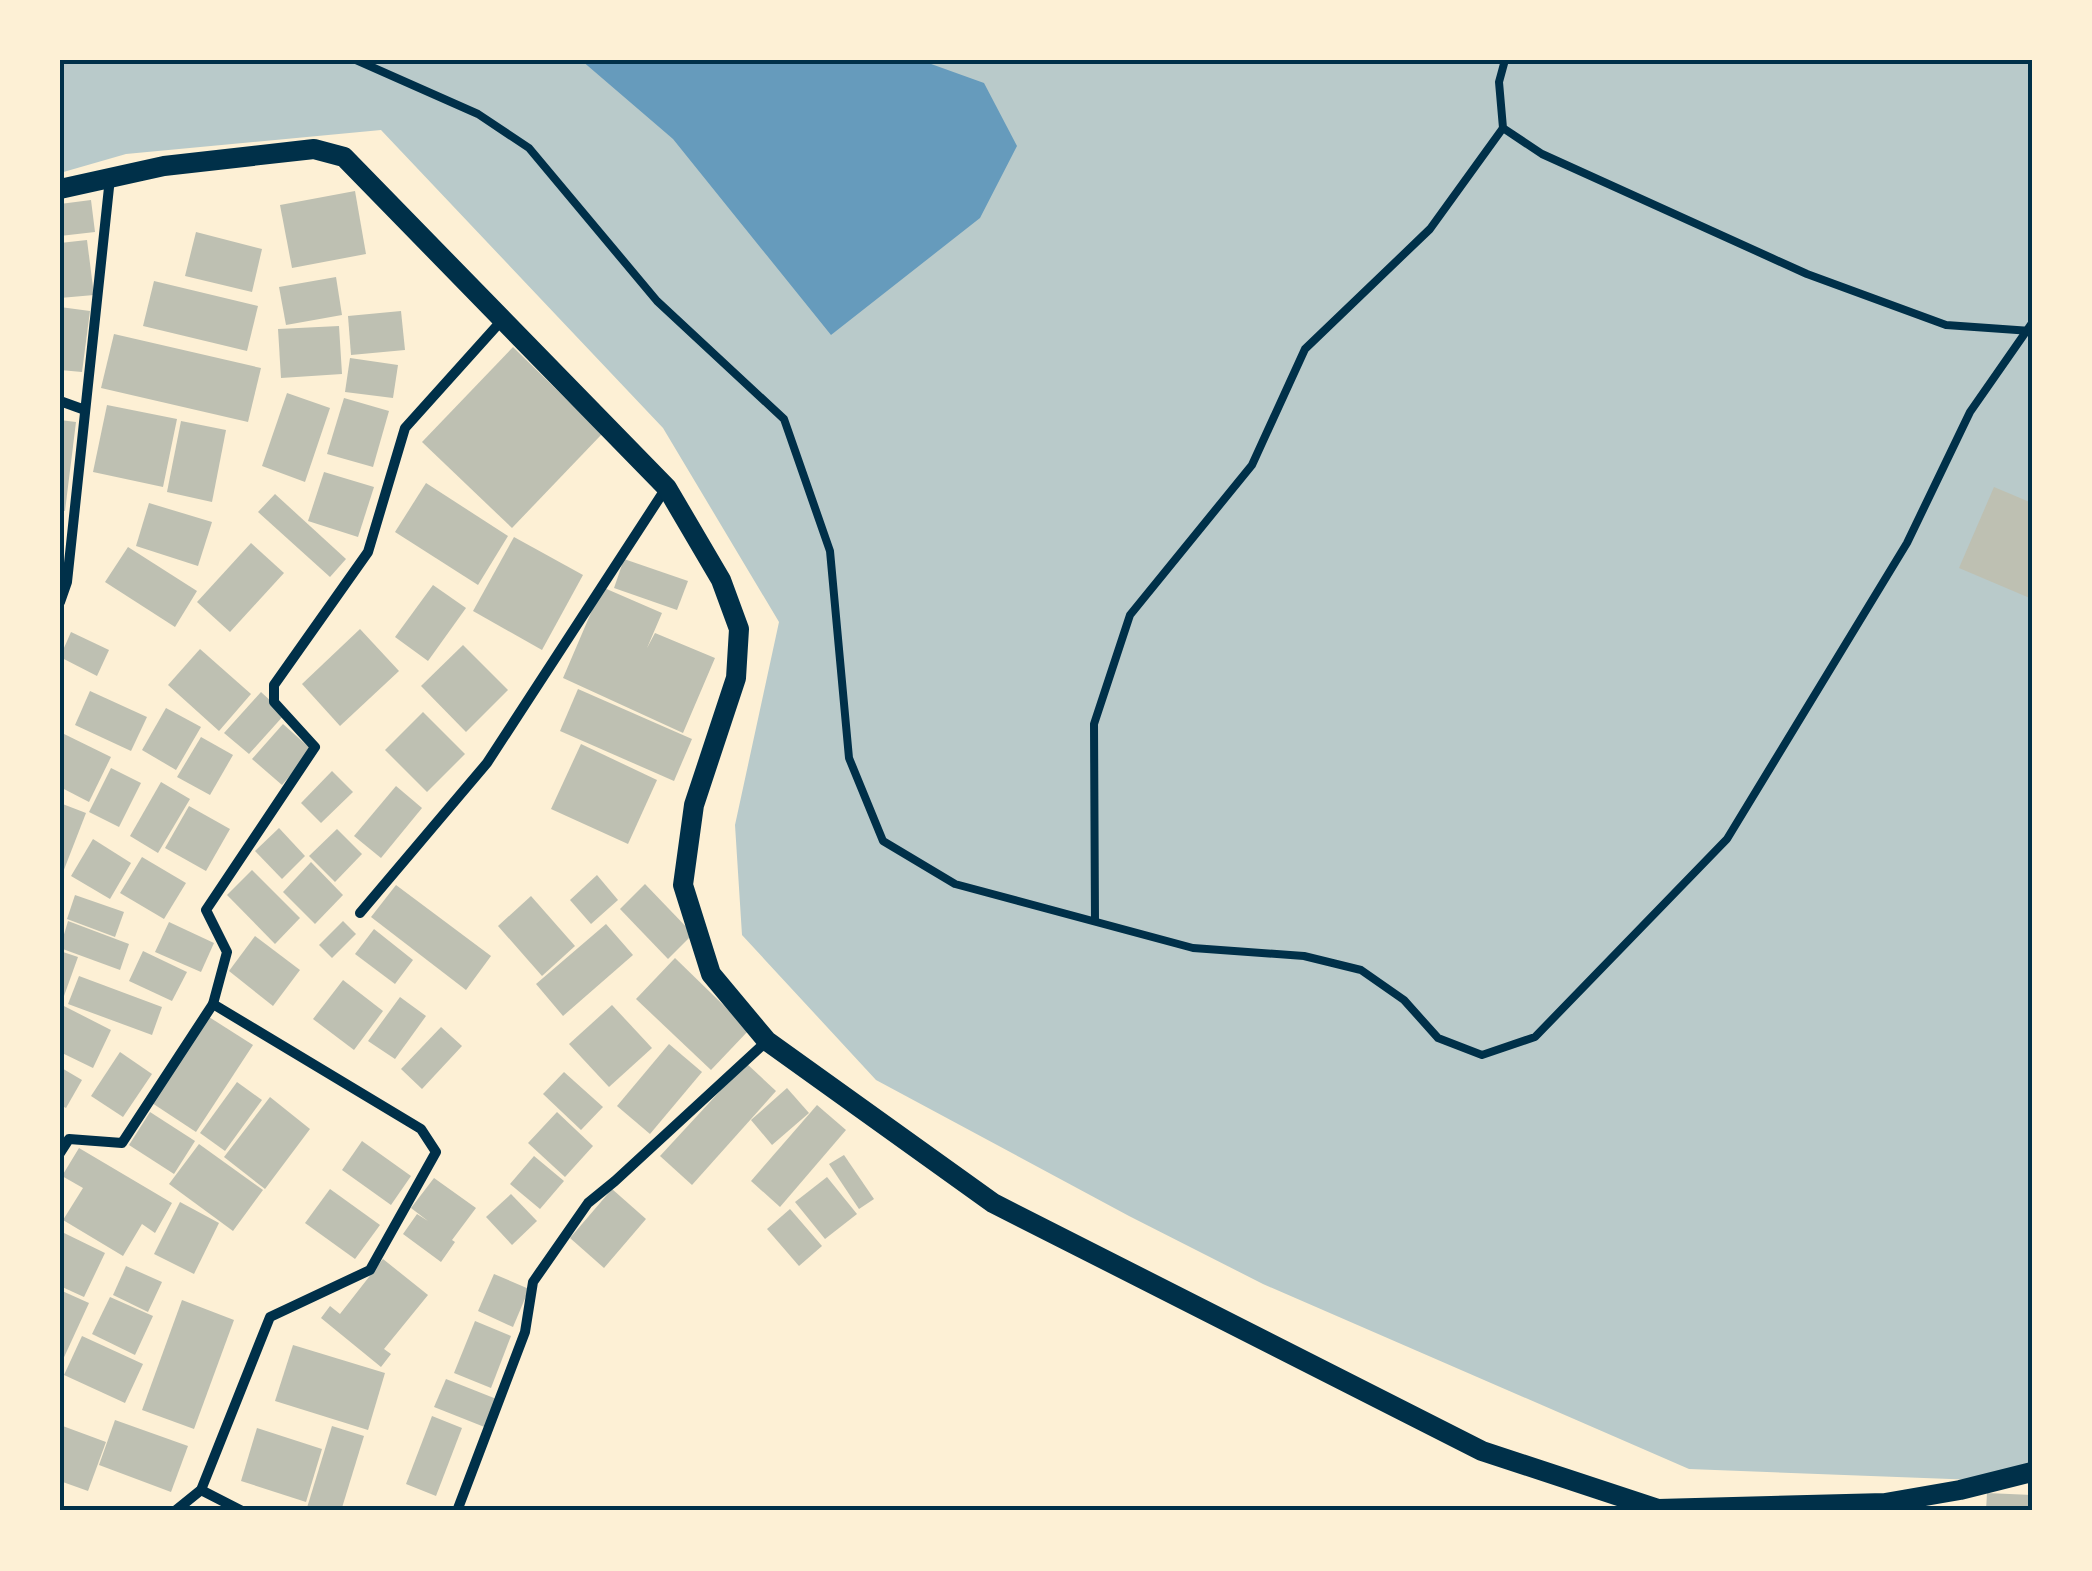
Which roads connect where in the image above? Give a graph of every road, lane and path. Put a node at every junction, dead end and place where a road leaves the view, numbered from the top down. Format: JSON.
{"nodes":[{"id":1,"x":356,"y":60,"type":"edge"},
{"id":2,"x":1505,"y":60,"type":"edge"},
{"id":3,"x":1503,"y":128,"type":"junction"},
{"id":4,"x":110,"y":178,"type":"junction"},
{"id":5,"x":60,"y":189,"type":"edge"},
{"id":6,"x":504,"y":318,"type":"junction"},
{"id":7,"x":2030,"y":328,"type":"edge"},
{"id":8,"x":60,"y":401,"type":"edge"},
{"id":9,"x":85,"y":410,"type":"junction"},
{"id":10,"x":666,"y":488,"type":"junction"},
{"id":11,"x":60,"y":602,"type":"edge"},
{"id":12,"x":360,"y":912,"type":"dead end"},
{"id":13,"x":1094,"y":920,"type":"junction"},
{"id":14,"x":212,"y":1004,"type":"junction"},
{"id":15,"x":767,"y":1041,"type":"junction"},
{"id":16,"x":60,"y":1154,"type":"edge"},
{"id":17,"x":2032,"y":1472,"type":"edge"},
{"id":18,"x":202,"y":1490,"type":"junction"},
{"id":19,"x":1885,"y":1507,"type":"edge"},
{"id":20,"x":176,"y":1511,"type":"edge"},
{"id":21,"x":242,"y":1511,"type":"edge"},
{"id":22,"x":456,"y":1511,"type":"edge"}],
"edges":[{"from":1,"to":13,"type":"lane"},
{"from":2,"to":3,"type":"lane"},
{"from":3,"to":7,"type":"lane"},
{"from":3,"to":13,"type":"lane"},
{"from":4,"to":5,"type":"main road"},
{"from":4,"to":6,"type":"main road"},
{"from":4,"to":9,"type":"street"},
{"from":6,"to":10,"type":"main road"},
{"from":6,"to":14,"type":"street"},
{"from":7,"to":13,"type":"lane"},
{"from":8,"to":9,"type":"street"},
{"from":9,"to":11,"type":"street"},
{"from":10,"to":12,"type":"street"},
{"from":10,"to":15,"type":"main road"},
{"from":14,"to":16,"type":"street"},
{"from":14,"to":18,"type":"street"},
{"from":15,"to":19,"type":"main road"},
{"from":15,"to":22,"type":"street"},
{"from":17,"to":19,"type":"main road"},
{"from":18,"to":20,"type":"street"},
{"from":18,"to":21,"type":"street"}]}
